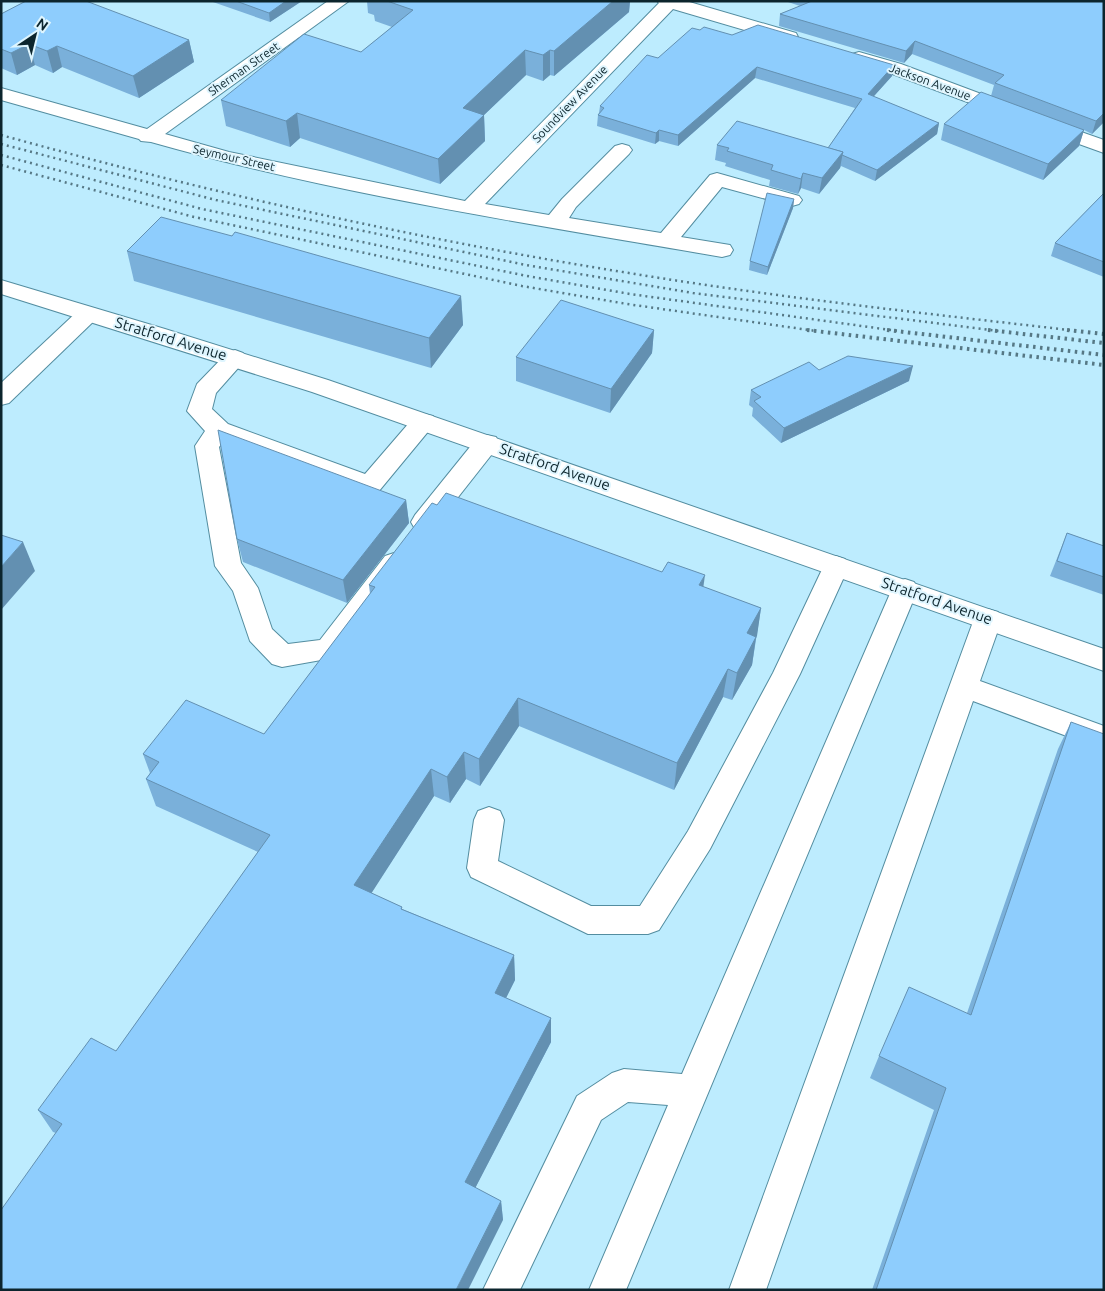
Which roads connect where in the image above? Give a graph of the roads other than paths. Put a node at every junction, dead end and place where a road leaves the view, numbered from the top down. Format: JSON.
{"nodes":[{"id":1,"x":340,"y":1,"type":"edge"},
{"id":2,"x":669,"y":2,"type":"edge"},
{"id":3,"x":810,"y":44,"type":"edge"},
{"id":4,"x":838,"y":52,"type":"edge"},
{"id":5,"x":1,"y":94,"type":"edge"},
{"id":6,"x":148,"y":136,"type":"junction"},
{"id":7,"x":1104,"y":147,"type":"edge"},
{"id":8,"x":622,"y":150,"type":"dead end"},
{"id":9,"x":792,"y":200,"type":"edge"},
{"id":10,"x":470,"y":208,"type":"junction"},
{"id":11,"x":554,"y":222,"type":"junction"},
{"id":12,"x":667,"y":240,"type":"junction"},
{"id":13,"x":722,"y":250,"type":"dead end"},
{"id":14,"x":1,"y":287,"type":"edge"},
{"id":15,"x":88,"y":314,"type":"junction"},
{"id":16,"x":235,"y":358,"type":"junction"},
{"id":17,"x":1,"y":397,"type":"edge"},
{"id":18,"x":424,"y":422,"type":"junction"},
{"id":19,"x":219,"y":430,"type":"junction"},
{"id":20,"x":487,"y":443,"type":"junction"},
{"id":21,"x":836,"y":566,"type":"junction"},
{"id":22,"x":905,"y":589,"type":"junction"},
{"id":23,"x":988,"y":619,"type":"junction"},
{"id":24,"x":1104,"y":660,"type":"edge"},
{"id":25,"x":963,"y":686,"type":"junction"},
{"id":26,"x":1104,"y":738,"type":"edge"},
{"id":27,"x":488,"y":820,"type":"dead end"},
{"id":28,"x":691,"y":1091,"type":"junction"},
{"id":29,"x":501,"y":1290,"type":"edge"},
{"id":30,"x":607,"y":1290,"type":"edge"},
{"id":31,"x":748,"y":1290,"type":"edge"}],
"edges":[{"from":1,"to":6,"type":"street","name":"Sherman Street"},
{"from":2,"to":3,"type":"street"},
{"from":2,"to":10,"type":"street","name":"Soundview Avenue"},
{"from":4,"to":7,"type":"street","name":"Jackson Avenue"},
{"from":5,"to":6,"type":"street","name":"Seymour Street"},
{"from":6,"to":10,"type":"street","name":"Seymour Street"},
{"from":8,"to":11,"type":"street"},
{"from":9,"to":12,"type":"street"},
{"from":10,"to":11,"type":"street","name":"Seymour Street"},
{"from":11,"to":12,"type":"street","name":"Seymour Street"},
{"from":12,"to":13,"type":"street","name":"Seymour Street"},
{"from":14,"to":15,"type":"street","name":"Stratford Avenue"},
{"from":15,"to":16,"type":"street","name":"Stratford Avenue"},
{"from":15,"to":17,"type":"street"},
{"from":16,"to":18,"type":"street","name":"Stratford Avenue"},
{"from":16,"to":19,"type":"street"},
{"from":18,"to":19,"type":"street"},
{"from":18,"to":20,"type":"street","name":"Stratford Avenue"},
{"from":19,"to":20,"type":"street"},
{"from":20,"to":21,"type":"street","name":"Stratford Avenue"},
{"from":21,"to":22,"type":"street","name":"Stratford Avenue"},
{"from":21,"to":27,"type":"street"},
{"from":22,"to":23,"type":"street","name":"Stratford Avenue"},
{"from":22,"to":28,"type":"street"},
{"from":23,"to":24,"type":"street","name":"Stratford Avenue"},
{"from":23,"to":25,"type":"street"},
{"from":25,"to":26,"type":"street"},
{"from":25,"to":31,"type":"street"},
{"from":28,"to":29,"type":"street"},
{"from":28,"to":30,"type":"street"}]}
